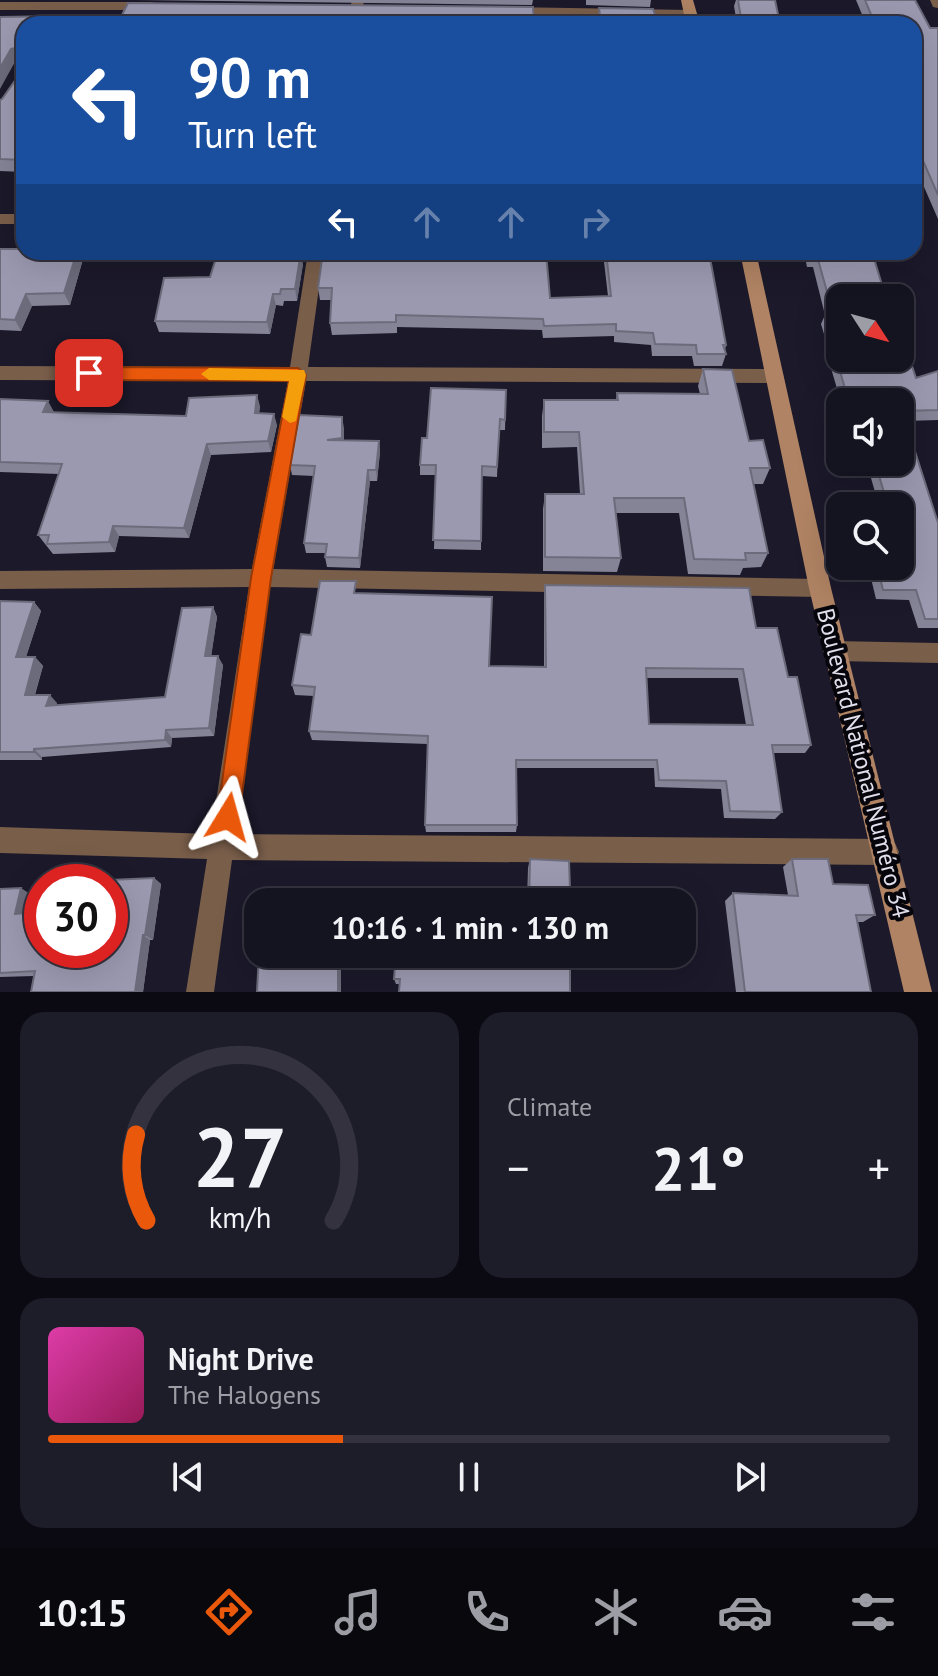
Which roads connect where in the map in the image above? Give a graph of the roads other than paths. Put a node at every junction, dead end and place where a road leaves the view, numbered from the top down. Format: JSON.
{"nodes":[{"id":1,"x":58,"y":3,"type":"edge"},
{"id":2,"x":357,"y":4,"type":"edge"},
{"id":3,"x":0,"y":6,"type":"edge"},
{"id":4,"x":167,"y":6,"type":"edge"},
{"id":5,"x":341,"y":8,"type":"edge"},
{"id":6,"x":372,"y":8,"type":"edge"},
{"id":7,"x":500,"y":10,"type":"edge"},
{"id":8,"x":691,"y":13,"type":"edge"},
{"id":9,"x":315,"y":260,"type":"edge"},
{"id":10,"x":750,"y":260,"type":"edge"},
{"id":11,"x":0,"y":373,"type":"edge"},
{"id":12,"x":298,"y":375,"type":"junction"},
{"id":13,"x":775,"y":376,"type":"junction"},
{"id":14,"x":261,"y":578,"type":"junction"},
{"id":15,"x":0,"y":580,"type":"edge"},
{"id":16,"x":820,"y":588,"type":"junction"},
{"id":17,"x":834,"y":651,"type":"junction"},
{"id":18,"x":938,"y":653,"type":"edge"},
{"id":19,"x":0,"y":840,"type":"edge"},
{"id":20,"x":224,"y":847,"type":"junction"},
{"id":21,"x":886,"y":852,"type":"junction"},
{"id":22,"x":200,"y":992,"type":"edge"},
{"id":23,"x":918,"y":992,"type":"edge"}],
"edges":[{"from":1,"to":3,"type":"street"},
{"from":1,"to":4,"type":"street"},
{"from":2,"to":5,"type":"street"},
{"from":2,"to":6,"type":"street"},
{"from":7,"to":8,"type":"street"},
{"from":9,"to":12,"type":"street"},
{"from":10,"to":13,"type":"main road","name":"Boulevard National Numéro 34"},
{"from":11,"to":12,"type":"street"},
{"from":12,"to":13,"type":"street"},
{"from":12,"to":14,"type":"street"},
{"from":13,"to":16,"type":"main road","name":"Boulevard National Numéro 34"},
{"from":14,"to":15,"type":"street"},
{"from":14,"to":16,"type":"street"},
{"from":14,"to":20,"type":"street"},
{"from":16,"to":17,"type":"main road","name":"Boulevard National Numéro 34"},
{"from":17,"to":18,"type":"street"},
{"from":17,"to":21,"type":"main road","name":"Boulevard National Numéro 34"},
{"from":19,"to":20,"type":"street"},
{"from":20,"to":21,"type":"street"},
{"from":20,"to":22,"type":"street"},
{"from":21,"to":23,"type":"main road","name":"Boulevard National Numéro 34"}]}
